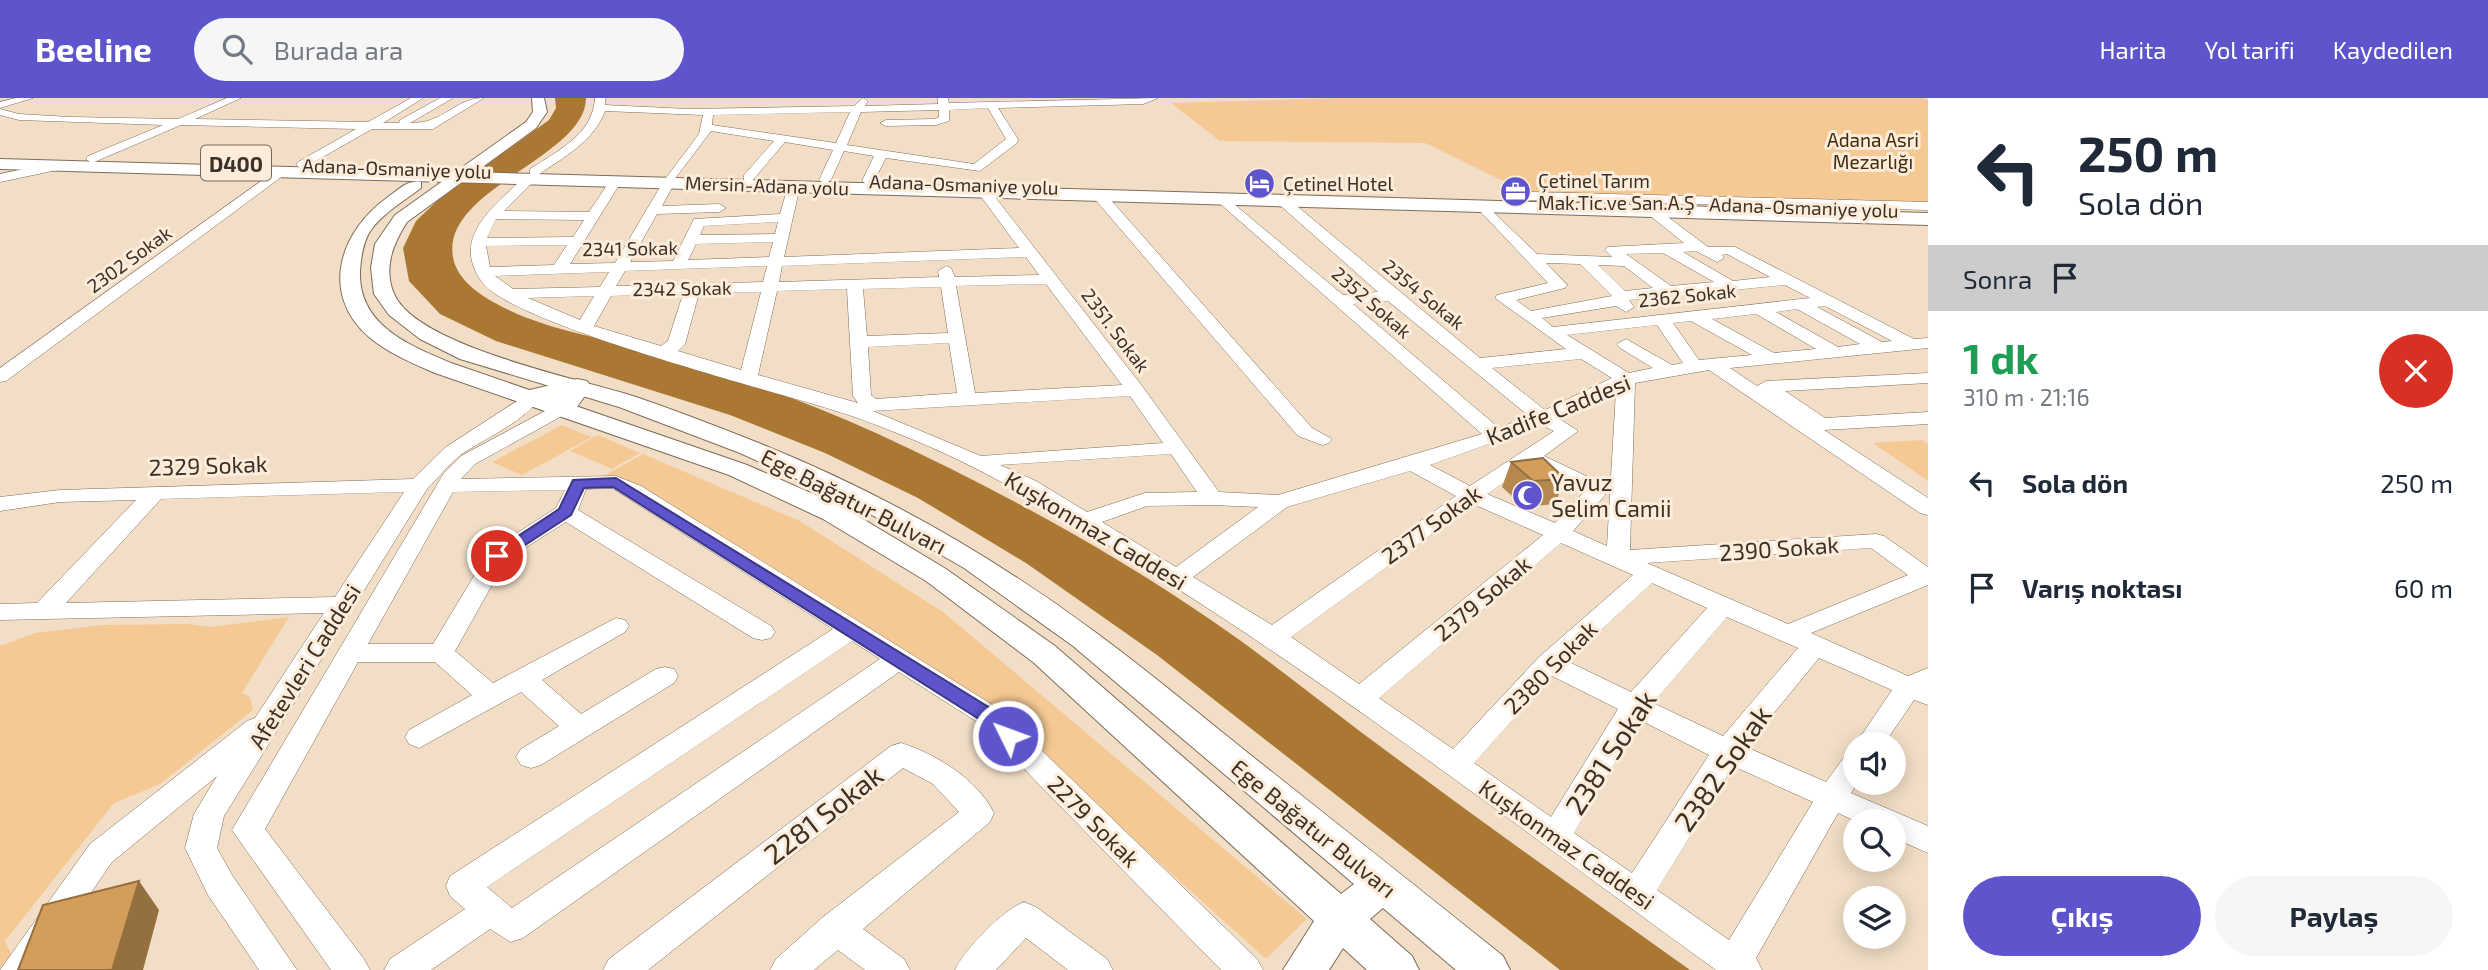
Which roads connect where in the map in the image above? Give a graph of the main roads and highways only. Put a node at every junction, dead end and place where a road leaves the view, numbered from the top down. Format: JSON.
{"nodes":[{"id":1,"x":530,"y":98,"type":"edge"},
{"id":2,"x":538,"y":98,"type":"edge"},
{"id":3,"x":0,"y":157,"type":"edge"},
{"id":4,"x":0,"y":164,"type":"edge"},
{"id":5,"x":456,"y":173,"type":"junction"},
{"id":6,"x":532,"y":176,"type":"junction"},
{"id":7,"x":671,"y":179,"type":"junction"},
{"id":8,"x":978,"y":181,"type":"junction"},
{"id":9,"x":1928,"y":208,"type":"edge"},
{"id":10,"x":1928,"y":219,"type":"edge"},
{"id":11,"x":569,"y":397,"type":"junction"},
{"id":12,"x":1381,"y":885,"type":"junction"},
{"id":13,"x":1339,"y":919,"type":"junction"},
{"id":14,"x":1305,"y":970,"type":"edge"},
{"id":15,"x":1397,"y":970,"type":"edge"},
{"id":16,"x":1488,"y":970,"type":"edge"}],
"edges":[{"from":1,"to":5,"type":"main road","name":"Ege Bağatur Bulvarı"},
{"from":2,"to":5,"type":"main road","name":"Ege Bağatur Bulvarı"},
{"from":3,"to":5,"type":"highway","name":"Adana-Osmaniye yolu","number":"D400"},
{"from":4,"to":5,"type":"highway","name":"Adana-Osmaniye yolu","number":"D400"},
{"from":5,"to":6,"type":"highway","name":"Adana-Osmaniye yolu","number":"D400"},
{"from":5,"to":11,"type":"main road","name":"Ege Bağatur Bulvarı"},
{"from":5,"to":11,"type":"main road","name":"Ege Bağatur Bulvarı"},
{"from":6,"to":7,"type":"highway","name":"Adana-Osmaniye yolu","number":"D400"},
{"from":6,"to":7,"type":"highway","name":"Mersin-Adana yolu","number":"D400"},
{"from":7,"to":8,"type":"highway","name":"Adana-Osmaniye yolu","number":"D400"},
{"from":7,"to":8,"type":"highway","name":"Mersin-Adana yolu","number":"D400"},
{"from":8,"to":9,"type":"highway","name":"Adana-Osmaniye yolu","number":"D400"},
{"from":8,"to":10,"type":"highway","name":"Mersin-Adana yolu","number":"D400"},
{"from":11,"to":12,"type":"main road","name":"Ege Bağatur Bulvarı"},
{"from":11,"to":13,"type":"main road","name":"Ege Bağatur Bulvarı"},
{"from":12,"to":13,"type":"main road"},
{"from":12,"to":16,"type":"main road","name":"Ege Bağatur Bulvarı"},
{"from":13,"to":14,"type":"main road"},
{"from":13,"to":15,"type":"main road","name":"Ege Bağatur Bulvarı"}]}
